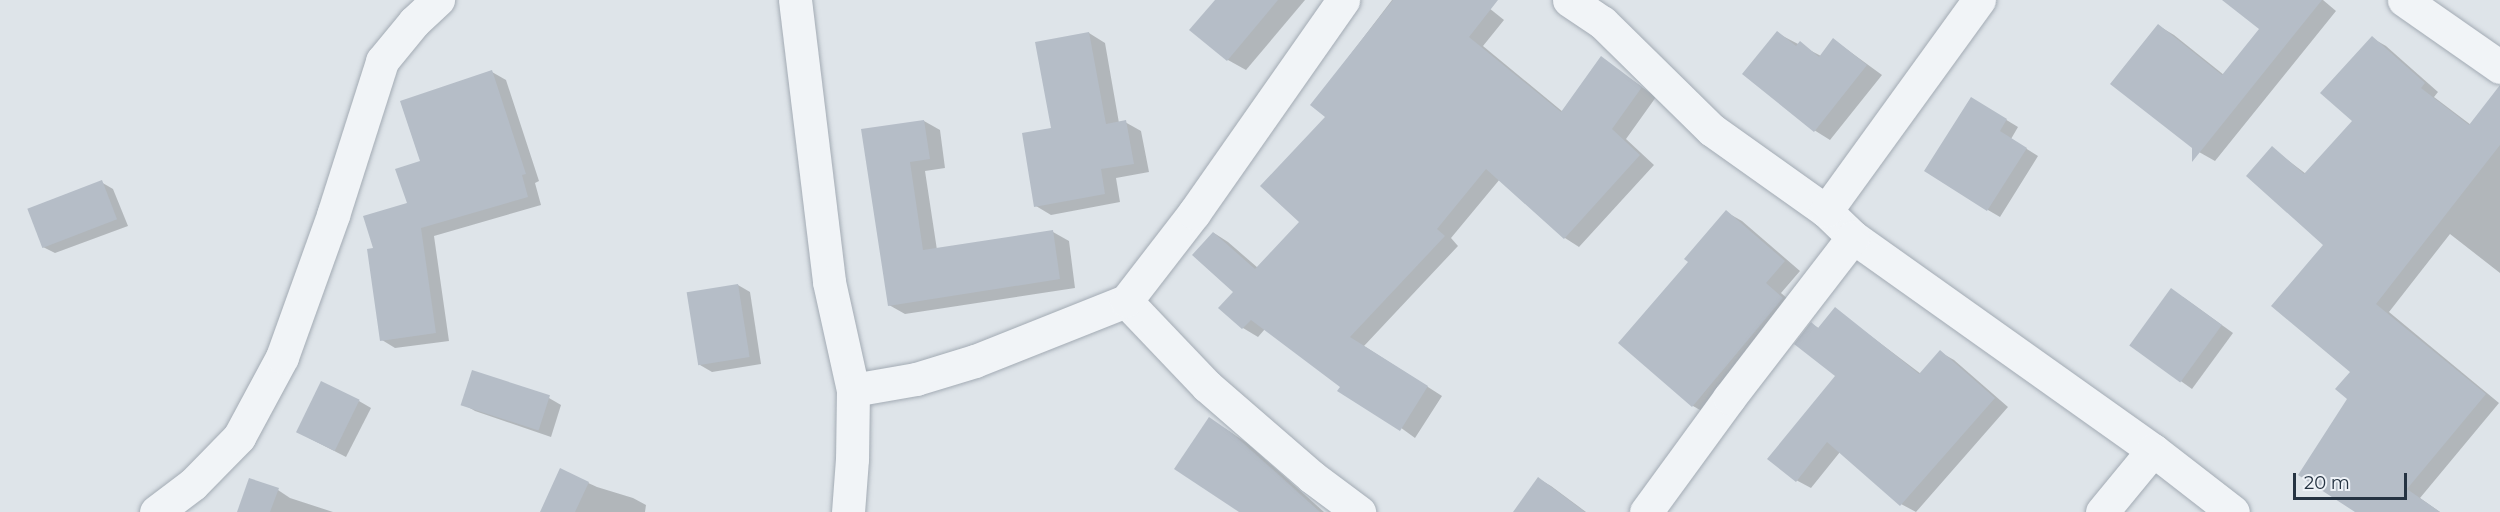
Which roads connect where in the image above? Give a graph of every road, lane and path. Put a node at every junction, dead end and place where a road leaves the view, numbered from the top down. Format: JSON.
{"nodes":[{"id":1,"x":438,"y":0,"type":"edge"},
{"id":2,"x":795,"y":0,"type":"edge"},
{"id":3,"x":1343,"y":0,"type":"edge"},
{"id":4,"x":1569,"y":0,"type":"edge"},
{"id":5,"x":1979,"y":0,"type":"edge"},
{"id":6,"x":2404,"y":0,"type":"edge"},
{"id":7,"x":2500,"y":67,"type":"edge"},
{"id":8,"x":1826,"y":211,"type":"junction"},
{"id":9,"x":1853,"y":237,"type":"junction"},
{"id":10,"x":1126,"y":301,"type":"junction"},
{"id":11,"x":853,"y":390,"type":"junction"},
{"id":12,"x":2153,"y":450,"type":"junction"},
{"id":13,"x":156,"y":512,"type":"edge"},
{"id":14,"x":848,"y":512,"type":"edge"},
{"id":15,"x":1359,"y":512,"type":"edge"},
{"id":16,"x":1646,"y":512,"type":"edge"},
{"id":17,"x":2103,"y":512,"type":"edge"},
{"id":18,"x":2233,"y":512,"type":"edge"}],
"edges":[{"from":1,"to":13,"type":"street"},
{"from":2,"to":11,"type":"street"},
{"from":3,"to":10,"type":"street"},
{"from":4,"to":8,"type":"street"},
{"from":5,"to":8,"type":"street"},
{"from":6,"to":7,"type":"street"},
{"from":8,"to":9,"type":"street"},
{"from":9,"to":12,"type":"street"},
{"from":9,"to":16,"type":"street"},
{"from":10,"to":11,"type":"street"},
{"from":10,"to":15,"type":"street"},
{"from":11,"to":14,"type":"street"},
{"from":12,"to":17,"type":"street"},
{"from":12,"to":18,"type":"street"}]}
